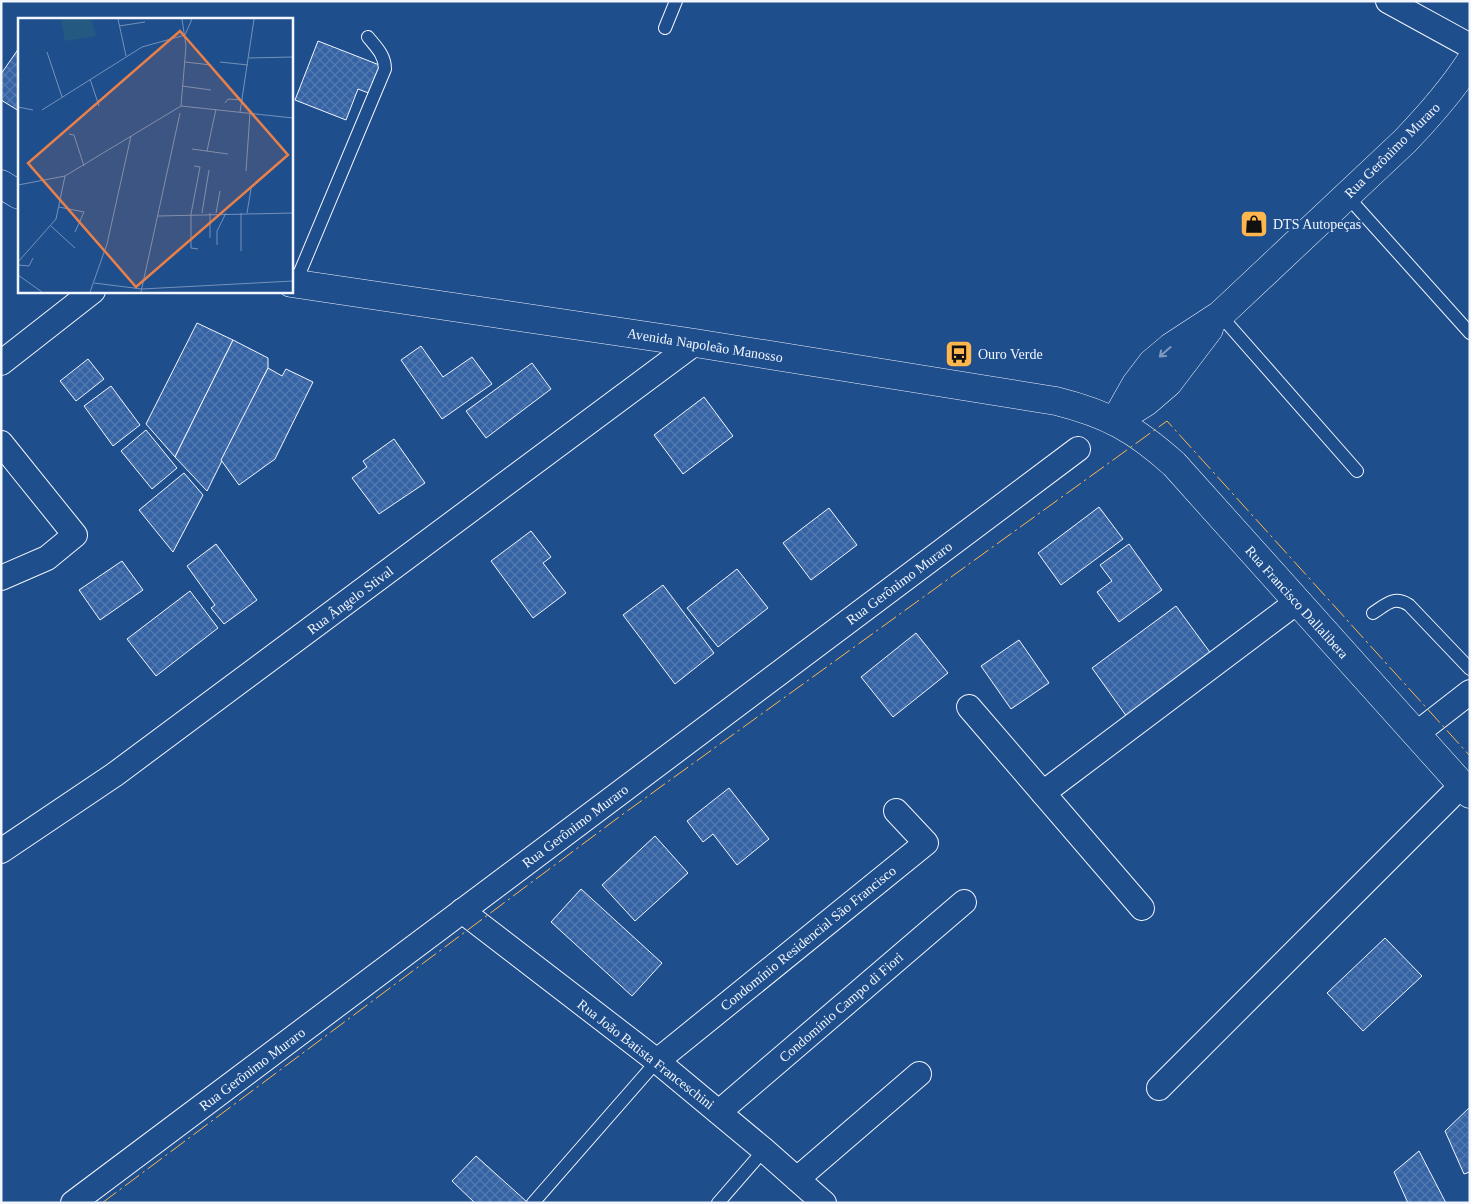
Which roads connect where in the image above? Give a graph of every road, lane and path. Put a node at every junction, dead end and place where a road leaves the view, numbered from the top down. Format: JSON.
{"nodes":[{"id":1,"x":676,"y":1,"type":"edge"},
{"id":2,"x":1388,"y":1,"type":"edge"},
{"id":3,"x":665,"y":28,"type":"dead end"},
{"id":4,"x":368,"y":37,"type":"dead end"},
{"id":5,"x":1470,"y":46,"type":"edge"},
{"id":6,"x":1470,"y":62,"type":"edge"},
{"id":7,"x":1,"y":184,"type":"edge"},
{"id":8,"x":18,"y":194,"type":"edge"},
{"id":9,"x":1347,"y":196,"type":"junction"},
{"id":10,"x":293,"y":283,"type":"edge"},
{"id":11,"x":92,"y":292,"type":"edge"},
{"id":12,"x":1220,"y":315,"type":"junction"},
{"id":13,"x":1470,"y":333,"type":"edge"},
{"id":14,"x":694,"y":343,"type":"junction"},
{"id":15,"x":1,"y":363,"type":"edge"},
{"id":16,"x":1115,"y":421,"type":"junction"},
{"id":17,"x":1,"y":443,"type":"edge"},
{"id":18,"x":1078,"y":449,"type":"dead end"},
{"id":19,"x":1357,"y":471,"type":"dead end"},
{"id":20,"x":1,"y":578,"type":"edge"},
{"id":21,"x":1297,"y":602,"type":"junction"},
{"id":22,"x":1373,"y":613,"type":"dead end"},
{"id":23,"x":1470,"y":669,"type":"edge"},
{"id":24,"x":1470,"y":692,"type":"edge"},
{"id":25,"x":969,"y":707,"type":"dead end"},
{"id":26,"x":1416,"y":734,"type":"junction"},
{"id":27,"x":1466,"y":789,"type":"edge"},
{"id":28,"x":1043,"y":794,"type":"junction"},
{"id":29,"x":896,"y":811,"type":"dead end"},
{"id":30,"x":1,"y":851,"type":"edge"},
{"id":31,"x":964,"y":902,"type":"dead end"},
{"id":32,"x":1142,"y":908,"type":"dead end"},
{"id":33,"x":462,"y":911,"type":"junction"},
{"id":34,"x":657,"y":1061,"type":"junction"},
{"id":35,"x":919,"y":1074,"type":"dead end"},
{"id":36,"x":1159,"y":1088,"type":"dead end"},
{"id":37,"x":719,"y":1112,"type":"junction"},
{"id":38,"x":764,"y":1150,"type":"junction"},
{"id":39,"x":797,"y":1179,"type":"junction"},
{"id":40,"x":74,"y":1203,"type":"edge"},
{"id":41,"x":533,"y":1203,"type":"edge"},
{"id":42,"x":718,"y":1203,"type":"edge"},
{"id":43,"x":824,"y":1203,"type":"edge"}],
"edges":[{"from":1,"to":3,"type":"lane"},
{"from":2,"to":5,"type":"street"},
{"from":4,"to":10,"type":"lane"},
{"from":6,"to":9,"type":"street","name":"Rua Gerônimo Muraro"},
{"from":7,"to":8,"type":"street"},
{"from":9,"to":12,"type":"street","name":"Rua Gerônimo Muraro"},
{"from":9,"to":13,"type":"lane"},
{"from":10,"to":14,"type":"street","name":"Avenida Napoleão Manosso"},
{"from":11,"to":15,"type":"street"},
{"from":12,"to":16,"type":"street","name":"Rua Gerônimo Muraro"},
{"from":12,"to":19,"type":"lane"},
{"from":14,"to":16,"type":"street","name":"Avenida Napoleão Manosso"},
{"from":14,"to":30,"type":"street","name":"Rua Ângelo Stival"},
{"from":16,"to":21,"type":"street","name":"Rua Francisco Dallalibera"},
{"from":17,"to":20,"type":"street"},
{"from":18,"to":33,"type":"street","name":"Rua Gerônimo Muraro"},
{"from":21,"to":26,"type":"street","name":"Rua Francisco Dallalibera"},
{"from":21,"to":28,"type":"street"},
{"from":22,"to":23,"type":"lane"},
{"from":24,"to":26,"type":"street"},
{"from":25,"to":28,"type":"street"},
{"from":26,"to":27,"type":"street","name":"Rua Francisco Dallalibera"},
{"from":27,"to":36,"type":"street"},
{"from":28,"to":32,"type":"street"},
{"from":29,"to":34,"type":"street","name":"Condomínio Residencial São Francisco"},
{"from":31,"to":37,"type":"street","name":"Condomínio Campo di Fiori"},
{"from":33,"to":34,"type":"street","name":"Rua João Batista Franceschini"},
{"from":33,"to":40,"type":"street","name":"Rua Gerônimo Muraro"},
{"from":34,"to":37,"type":"street","name":"Rua João Batista Franceschini"},
{"from":34,"to":41,"type":"lane"},
{"from":35,"to":39,"type":"street"},
{"from":37,"to":38,"type":"street","name":"Rua João Batista Franceschini"},
{"from":38,"to":39,"type":"street","name":"Rua João Batista Franceschini"},
{"from":38,"to":42,"type":"lane"},
{"from":39,"to":43,"type":"street","name":"Rua João Batista Franceschini"}]}
